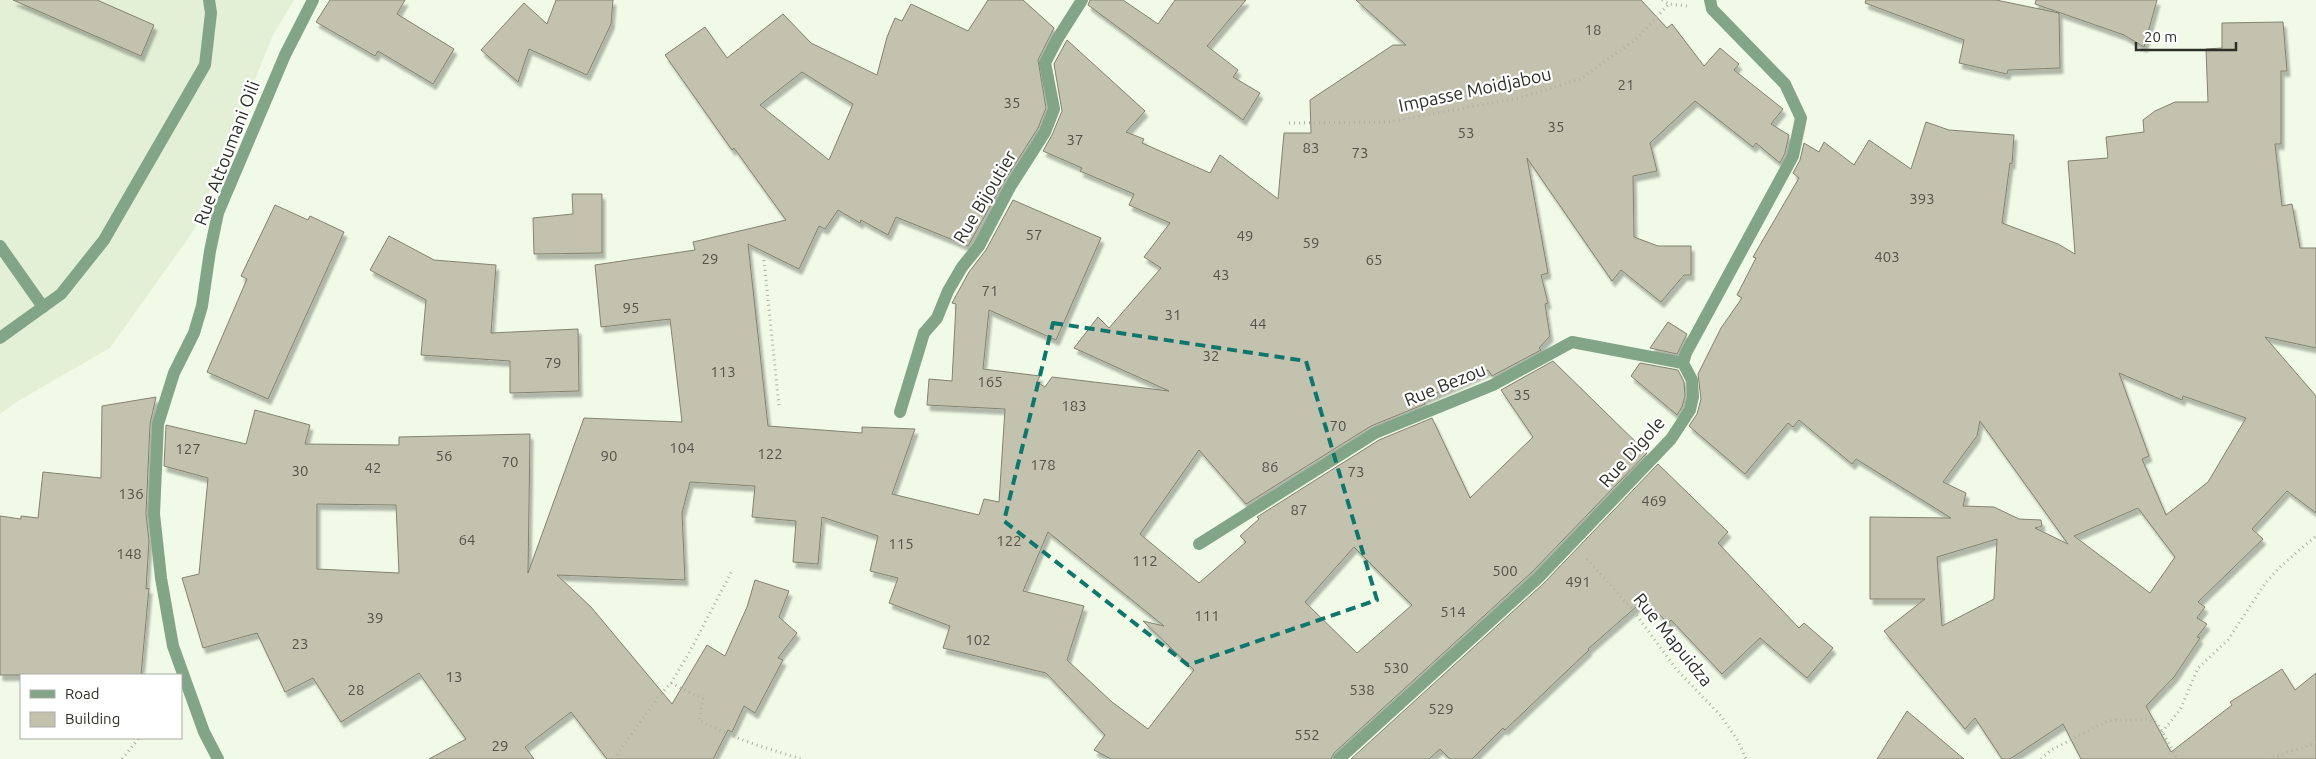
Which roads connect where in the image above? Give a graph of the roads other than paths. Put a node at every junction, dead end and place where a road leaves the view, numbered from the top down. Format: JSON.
{"nodes":[{"id":1,"x":209,"y":0,"type":"edge"},
{"id":2,"x":313,"y":0,"type":"edge"},
{"id":3,"x":1082,"y":0,"type":"edge"},
{"id":4,"x":1710,"y":0,"type":"edge"},
{"id":5,"x":0,"y":246,"type":"edge"},
{"id":6,"x":43,"y":307,"type":"junction"},
{"id":7,"x":0,"y":338,"type":"edge"},
{"id":8,"x":1683,"y":363,"type":"junction"},
{"id":9,"x":900,"y":412,"type":"dead end"},
{"id":10,"x":1199,"y":544,"type":"dead end"},
{"id":11,"x":218,"y":759,"type":"edge"},
{"id":12,"x":1339,"y":759,"type":"edge"}],
"edges":[{"from":1,"to":6,"type":"street"},
{"from":2,"to":11,"type":"street","name":"Rue Attoumani Oili"},
{"from":3,"to":9,"type":"street","name":"Rue Bijoutier"},
{"from":4,"to":8,"type":"street"},
{"from":5,"to":6,"type":"street"},
{"from":6,"to":7,"type":"street"},
{"from":8,"to":10,"type":"street","name":"Rue Bezou"},
{"from":8,"to":12,"type":"street","name":"Rue Digole"}]}
